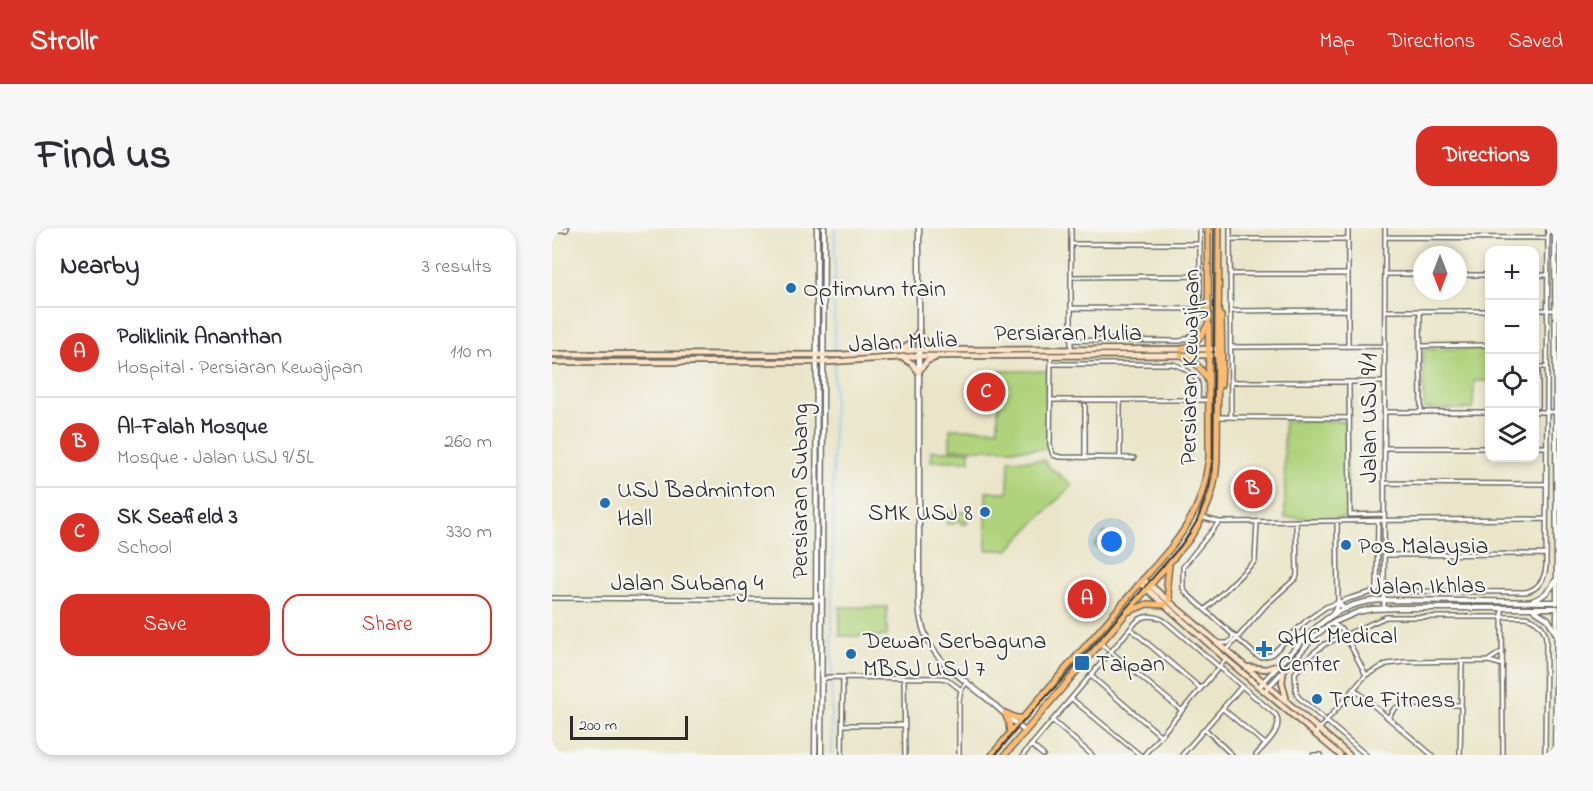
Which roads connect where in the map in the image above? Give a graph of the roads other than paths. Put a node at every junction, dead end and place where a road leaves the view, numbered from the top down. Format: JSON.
{"nodes":[{"id":1,"x":567,"y":228,"type":"edge"},
{"id":2,"x":818,"y":228,"type":"edge"},
{"id":3,"x":824,"y":228,"type":"edge"},
{"id":4,"x":919,"y":228,"type":"edge"},
{"id":5,"x":1071,"y":228,"type":"edge"},
{"id":6,"x":1200,"y":228,"type":"edge"},
{"id":7,"x":1208,"y":228,"type":"edge"},
{"id":8,"x":1218,"y":228,"type":"edge"},
{"id":9,"x":1230,"y":228,"type":"edge"},
{"id":10,"x":1348,"y":228,"type":"edge"},
{"id":11,"x":1385,"y":228,"type":"edge"},
{"id":12,"x":1548,"y":228,"type":"edge"},
{"id":13,"x":1555,"y":228,"type":"edge"},
{"id":14,"x":552,"y":230,"type":"edge"},
{"id":15,"x":1385,"y":237,"type":"junction"},
{"id":16,"x":1548,"y":238,"type":"junction"},
{"id":17,"x":1230,"y":239,"type":"junction"},
{"id":18,"x":1348,"y":239,"type":"junction"},
{"id":19,"x":1556,"y":240,"type":"edge"},
{"id":20,"x":1071,"y":244,"type":"junction"},
{"id":21,"x":1200,"y":244,"type":"junction"},
{"id":22,"x":1230,"y":274,"type":"junction"},
{"id":23,"x":1348,"y":274,"type":"junction"},
{"id":24,"x":1385,"y":274,"type":"junction"},
{"id":25,"x":1413,"y":274,"type":"edge"},
{"id":26,"x":1467,"y":275,"type":"edge"},
{"id":27,"x":1485,"y":275,"type":"edge"},
{"id":28,"x":1539,"y":275,"type":"edge"},
{"id":29,"x":1548,"y":275,"type":"junction"},
{"id":30,"x":1200,"y":276,"type":"junction"},
{"id":31,"x":1071,"y":277,"type":"junction"},
{"id":32,"x":1218,"y":287,"type":"junction"},
{"id":33,"x":1071,"y":308,"type":"junction"},
{"id":34,"x":1200,"y":309,"type":"junction"},
{"id":35,"x":1348,"y":310,"type":"junction"},
{"id":36,"x":1539,"y":310,"type":"edge"},
{"id":37,"x":1547,"y":310,"type":"junction"},
{"id":38,"x":1555,"y":310,"type":"junction"},
{"id":39,"x":1230,"y":311,"type":"junction"},
{"id":40,"x":1385,"y":311,"type":"junction"},
{"id":41,"x":1420,"y":311,"type":"junction"},
{"id":42,"x":1485,"y":311,"type":"edge"},
{"id":43,"x":1209,"y":321,"type":"junction"},
{"id":44,"x":919,"y":333,"type":"junction"},
{"id":45,"x":1071,"y":340,"type":"junction"},
{"id":46,"x":1485,"y":345,"type":"edge"},
{"id":47,"x":1348,"y":346,"type":"junction"},
{"id":48,"x":1384,"y":346,"type":"junction"},
{"id":49,"x":1421,"y":346,"type":"junction"},
{"id":50,"x":1231,"y":347,"type":"junction"},
{"id":51,"x":938,"y":350,"type":"junction"},
{"id":52,"x":1071,"y":350,"type":"junction"},
{"id":53,"x":1181,"y":352,"type":"junction"},
{"id":54,"x":1209,"y":352,"type":"junction"},
{"id":55,"x":1218,"y":352,"type":"junction"},
{"id":56,"x":919,"y":353,"type":"junction"},
{"id":57,"x":552,"y":354,"type":"edge"},
{"id":58,"x":817,"y":354,"type":"junction"},
{"id":59,"x":826,"y":354,"type":"junction"},
{"id":60,"x":901,"y":354,"type":"junction"},
{"id":61,"x":940,"y":356,"type":"junction"},
{"id":62,"x":1051,"y":356,"type":"junction"},
{"id":63,"x":1072,"y":356,"type":"junction"},
{"id":64,"x":552,"y":362,"type":"edge"},
{"id":65,"x":823,"y":362,"type":"junction"},
{"id":66,"x":1051,"y":364,"type":"junction"},
{"id":67,"x":1539,"y":367,"type":"edge"},
{"id":68,"x":1546,"y":367,"type":"junction"},
{"id":69,"x":919,"y":372,"type":"junction"},
{"id":70,"x":1209,"y":382,"type":"junction"},
{"id":71,"x":1231,"y":382,"type":"junction"},
{"id":72,"x":1349,"y":382,"type":"junction"},
{"id":73,"x":1384,"y":382,"type":"junction"},
{"id":74,"x":1051,"y":400,"type":"junction"},
{"id":75,"x":1120,"y":400,"type":"junction"},
{"id":76,"x":1198,"y":400,"type":"junction"},
{"id":77,"x":1209,"y":400,"type":"junction"},
{"id":78,"x":1085,"y":405,"type":"dead end"},
{"id":79,"x":1217,"y":409,"type":"junction"},
{"id":80,"x":1539,"y":411,"type":"edge"},
{"id":81,"x":1384,"y":412,"type":"junction"},
{"id":82,"x":1421,"y":412,"type":"junction"},
{"id":83,"x":1485,"y":412,"type":"edge"},
{"id":84,"x":1546,"y":412,"type":"junction"},
{"id":85,"x":1556,"y":412,"type":"edge"},
{"id":86,"x":1217,"y":417,"type":"junction"},
{"id":87,"x":1231,"y":417,"type":"junction"},
{"id":88,"x":1349,"y":418,"type":"junction"},
{"id":89,"x":1539,"y":447,"type":"edge"},
{"id":90,"x":1546,"y":447,"type":"junction"},
{"id":91,"x":1384,"y":448,"type":"junction"},
{"id":92,"x":1485,"y":448,"type":"edge"},
{"id":93,"x":1085,"y":458,"type":"junction"},
{"id":94,"x":1120,"y":458,"type":"junction"},
{"id":95,"x":1134,"y":458,"type":"dead end"},
{"id":96,"x":1557,"y":478,"type":"edge"},
{"id":97,"x":1384,"y":483,"type":"junction"},
{"id":98,"x":1546,"y":484,"type":"junction"},
{"id":99,"x":1384,"y":514,"type":"junction"},
{"id":100,"x":1202,"y":517,"type":"junction"},
{"id":101,"x":1546,"y":519,"type":"junction"},
{"id":102,"x":1296,"y":521,"type":"junction"},
{"id":103,"x":1337,"y":521,"type":"junction"},
{"id":104,"x":1378,"y":521,"type":"junction"},
{"id":105,"x":1384,"y":521,"type":"junction"},
{"id":106,"x":1219,"y":522,"type":"junction"},
{"id":107,"x":1257,"y":522,"type":"junction"},
{"id":108,"x":1546,"y":554,"type":"junction"},
{"id":109,"x":1384,"y":555,"type":"junction"},
{"id":110,"x":1170,"y":561,"type":"junction"},
{"id":111,"x":1557,"y":577,"type":"edge"},
{"id":112,"x":1142,"y":581,"type":"junction"},
{"id":113,"x":1148,"y":587,"type":"junction"},
{"id":114,"x":1384,"y":591,"type":"junction"},
{"id":115,"x":552,"y":598,"type":"edge"},
{"id":116,"x":816,"y":600,"type":"junction"},
{"id":117,"x":822,"y":600,"type":"junction"},
{"id":118,"x":1384,"y":600,"type":"junction"},
{"id":119,"x":1338,"y":602,"type":"junction"},
{"id":120,"x":1494,"y":602,"type":"junction"},
{"id":121,"x":1528,"y":602,"type":"junction"},
{"id":122,"x":1557,"y":602,"type":"edge"},
{"id":123,"x":1168,"y":603,"type":"junction"},
{"id":124,"x":1531,"y":608,"type":"junction"},
{"id":125,"x":1346,"y":609,"type":"junction"},
{"id":126,"x":1384,"y":609,"type":"junction"},
{"id":127,"x":1502,"y":609,"type":"junction"},
{"id":128,"x":1205,"y":610,"type":"junction"},
{"id":129,"x":1557,"y":610,"type":"edge"},
{"id":130,"x":1128,"y":612,"type":"junction"},
{"id":131,"x":1331,"y":616,"type":"junction"},
{"id":132,"x":1502,"y":617,"type":"junction"},
{"id":133,"x":1330,"y":624,"type":"junction"},
{"id":134,"x":1130,"y":629,"type":"junction"},
{"id":135,"x":1233,"y":634,"type":"junction"},
{"id":136,"x":1345,"y":635,"type":"junction"},
{"id":137,"x":1556,"y":635,"type":"edge"},
{"id":138,"x":1237,"y":638,"type":"junction"},
{"id":139,"x":1100,"y":643,"type":"junction"},
{"id":140,"x":1220,"y":644,"type":"junction"},
{"id":141,"x":1227,"y":650,"type":"junction"},
{"id":142,"x":1503,"y":651,"type":"junction"},
{"id":143,"x":1110,"y":652,"type":"junction"},
{"id":144,"x":1226,"y":659,"type":"junction"},
{"id":145,"x":1489,"y":661,"type":"junction"},
{"id":146,"x":1462,"y":662,"type":"junction"},
{"id":147,"x":1503,"y":665,"type":"junction"},
{"id":148,"x":1220,"y":666,"type":"junction"},
{"id":149,"x":1245,"y":666,"type":"junction"},
{"id":150,"x":821,"y":667,"type":"junction"},
{"id":151,"x":1282,"y":667,"type":"junction"},
{"id":152,"x":1091,"y":675,"type":"junction"},
{"id":153,"x":1366,"y":675,"type":"junction"},
{"id":154,"x":828,"y":677,"type":"junction"},
{"id":155,"x":843,"y":678,"type":"junction"},
{"id":156,"x":904,"y":678,"type":"junction"},
{"id":157,"x":968,"y":682,"type":"junction"},
{"id":158,"x":821,"y":684,"type":"junction"},
{"id":159,"x":1262,"y":684,"type":"junction"},
{"id":160,"x":1242,"y":686,"type":"junction"},
{"id":161,"x":1200,"y":688,"type":"junction"},
{"id":162,"x":1267,"y":688,"type":"junction"},
{"id":163,"x":1354,"y":689,"type":"junction"},
{"id":164,"x":960,"y":690,"type":"junction"},
{"id":165,"x":1556,"y":693,"type":"edge"},
{"id":166,"x":1071,"y":698,"type":"junction"},
{"id":167,"x":1287,"y":702,"type":"junction"},
{"id":168,"x":1461,"y":705,"type":"junction"},
{"id":169,"x":1223,"y":709,"type":"junction"},
{"id":170,"x":1181,"y":711,"type":"junction"},
{"id":171,"x":1005,"y":713,"type":"junction"},
{"id":172,"x":1023,"y":718,"type":"junction"},
{"id":173,"x":1388,"y":718,"type":"junction"},
{"id":174,"x":1052,"y":720,"type":"junction"},
{"id":175,"x":1326,"y":721,"type":"junction"},
{"id":176,"x":843,"y":725,"type":"junction"},
{"id":177,"x":904,"y":725,"type":"junction"},
{"id":178,"x":1017,"y":725,"type":"junction"},
{"id":179,"x":1205,"y":729,"type":"junction"},
{"id":180,"x":1319,"y":729,"type":"junction"},
{"id":181,"x":1025,"y":731,"type":"junction"},
{"id":182,"x":1010,"y":733,"type":"junction"},
{"id":183,"x":1315,"y":734,"type":"junction"},
{"id":184,"x":1160,"y":735,"type":"junction"},
{"id":185,"x":1265,"y":744,"type":"junction"},
{"id":186,"x":1031,"y":745,"type":"junction"},
{"id":187,"x":815,"y":755,"type":"edge"},
{"id":188,"x":820,"y":755,"type":"edge"},
{"id":189,"x":842,"y":755,"type":"edge"},
{"id":190,"x":905,"y":755,"type":"edge"},
{"id":191,"x":959,"y":755,"type":"edge"},
{"id":192,"x":992,"y":755,"type":"edge"},
{"id":193,"x":1005,"y":755,"type":"edge"},
{"id":194,"x":1023,"y":755,"type":"edge"},
{"id":195,"x":1043,"y":755,"type":"edge"},
{"id":196,"x":1092,"y":755,"type":"edge"},
{"id":197,"x":1142,"y":755,"type":"edge"},
{"id":198,"x":1183,"y":755,"type":"edge"},
{"id":199,"x":1232,"y":755,"type":"edge"},
{"id":200,"x":1256,"y":755,"type":"edge"},
{"id":201,"x":1313,"y":755,"type":"edge"},
{"id":202,"x":1321,"y":755,"type":"edge"},
{"id":203,"x":1340,"y":755,"type":"edge"},
{"id":204,"x":1349,"y":755,"type":"edge"},
{"id":205,"x":1366,"y":755,"type":"edge"},
{"id":206,"x":1432,"y":755,"type":"edge"},
{"id":207,"x":1460,"y":755,"type":"edge"},
{"id":208,"x":1503,"y":755,"type":"edge"},
{"id":209,"x":1545,"y":755,"type":"edge"},
{"id":210,"x":1555,"y":755,"type":"edge"}],
"edges":[{"from":1,"to":14,"type":"street"},
{"from":2,"to":58,"type":"street","name":"Persiaran Subang"},
{"from":3,"to":59,"type":"street","name":"Persiaran Subang"},
{"from":4,"to":44,"type":"street"},
{"from":5,"to":20,"type":"street"},
{"from":6,"to":21,"type":"street"},
{"from":7,"to":43,"type":"main road","name":"Persiaran Kewajipan"},
{"from":8,"to":32,"type":"main road","name":"Persiaran Kewajipan"},
{"from":9,"to":17,"type":"street"},
{"from":10,"to":18,"type":"street"},
{"from":11,"to":15,"type":"street","name":"Jalan USJ 9/1"},
{"from":12,"to":16,"type":"street"},
{"from":13,"to":19,"type":"street"},
{"from":15,"to":16,"type":"street"},
{"from":15,"to":24,"type":"street","name":"Jalan USJ 9/1"},
{"from":16,"to":29,"type":"street"},
{"from":17,"to":18,"type":"street"},
{"from":17,"to":22,"type":"street"},
{"from":18,"to":23,"type":"street"},
{"from":19,"to":38,"type":"street"},
{"from":20,"to":21,"type":"street"},
{"from":20,"to":31,"type":"street"},
{"from":21,"to":30,"type":"street"},
{"from":22,"to":23,"type":"street"},
{"from":22,"to":39,"type":"street"},
{"from":23,"to":35,"type":"street"},
{"from":24,"to":25,"type":"street"},
{"from":24,"to":40,"type":"street","name":"Jalan USJ 9/1"},
{"from":26,"to":27,"type":"street"},
{"from":28,"to":29,"type":"street"},
{"from":29,"to":37,"type":"street"},
{"from":30,"to":31,"type":"street"},
{"from":30,"to":34,"type":"street"},
{"from":31,"to":33,"type":"street"},
{"from":32,"to":55,"type":"main road","name":"Persiaran Kewajipan"},
{"from":32,"to":79,"type":"main road","name":"Persiaran Kewajipan"},
{"from":33,"to":34,"type":"street"},
{"from":33,"to":45,"type":"street"},
{"from":34,"to":45,"type":"street"},
{"from":35,"to":39,"type":"street"},
{"from":35,"to":47,"type":"street"},
{"from":36,"to":37,"type":"street"},
{"from":37,"to":38,"type":"street"},
{"from":37,"to":68,"type":"street"},
{"from":38,"to":85,"type":"street"},
{"from":39,"to":50,"type":"street"},
{"from":40,"to":41,"type":"street"},
{"from":40,"to":48,"type":"street","name":"Jalan USJ 9/1"},
{"from":41,"to":42,"type":"street"},
{"from":41,"to":49,"type":"street"},
{"from":43,"to":53,"type":"main road"},
{"from":43,"to":54,"type":"main road","name":"Persiaran Kewajipan"},
{"from":44,"to":51,"type":"main road"},
{"from":44,"to":56,"type":"street"},
{"from":44,"to":60,"type":"main road"},
{"from":45,"to":52,"type":"street"},
{"from":46,"to":49,"type":"street"},
{"from":47,"to":48,"type":"street"},
{"from":47,"to":50,"type":"street"},
{"from":48,"to":73,"type":"street","name":"Jalan USJ 9/1"},
{"from":49,"to":82,"type":"street"},
{"from":50,"to":71,"type":"street"},
{"from":51,"to":52,"type":"main road","name":"Persiaran Mulia"},
{"from":51,"to":56,"type":"main road","name":"Persiaran Mulia"},
{"from":52,"to":53,"type":"main road","name":"Persiaran Mulia"},
{"from":52,"to":63,"type":"street"},
{"from":53,"to":54,"type":"main road","name":"Persiaran Mulia"},
{"from":53,"to":63,"type":"main road","name":"Persiaran Mulia"},
{"from":53,"to":70,"type":"main road"},
{"from":54,"to":55,"type":"main road","name":"Persiaran Mulia"},
{"from":54,"to":70,"type":"main road","name":"Persiaran Kewajipan"},
{"from":55,"to":79,"type":"main road","name":"Persiaran Kewajipan"},
{"from":56,"to":60,"type":"main road","name":"Jalan Mulia"},
{"from":56,"to":61,"type":"main road","name":"Jalan Mulia"},
{"from":56,"to":69,"type":"street"},
{"from":57,"to":58,"type":"main road","name":"Jalan Mulia"},
{"from":58,"to":59,"type":"main road","name":"Jalan Mulia"},
{"from":58,"to":65,"type":"street","name":"Persiaran Subang"},
{"from":59,"to":60,"type":"main road","name":"Jalan Mulia"},
{"from":59,"to":65,"type":"street","name":"Persiaran Subang"},
{"from":60,"to":65,"type":"main road","name":"Jalan Mulia"},
{"from":60,"to":69,"type":"main road"},
{"from":61,"to":62,"type":"main road","name":"Jalan Mulia"},
{"from":61,"to":69,"type":"main road"},
{"from":62,"to":63,"type":"main road","name":"Persiaran Mulia"},
{"from":62,"to":66,"type":"street"},
{"from":64,"to":65,"type":"main road","name":"Jalan Mulia"},
{"from":65,"to":116,"type":"street","name":"Persiaran Subang"},
{"from":65,"to":117,"type":"street","name":"Persiaran Subang"},
{"from":66,"to":74,"type":"street"},
{"from":66,"to":76,"type":"street"},
{"from":67,"to":68,"type":"street"},
{"from":68,"to":84,"type":"street"},
{"from":69,"to":157,"type":"street"},
{"from":70,"to":77,"type":"main road","name":"Persiaran Kewajipan"},
{"from":71,"to":72,"type":"street"},
{"from":71,"to":87,"type":"street"},
{"from":72,"to":73,"type":"street"},
{"from":72,"to":88,"type":"street"},
{"from":73,"to":81,"type":"street","name":"Jalan USJ 9/1"},
{"from":74,"to":75,"type":"street"},
{"from":74,"to":93,"type":"street"},
{"from":75,"to":76,"type":"street"},
{"from":75,"to":94,"type":"street"},
{"from":76,"to":77,"type":"street"},
{"from":77,"to":112,"type":"main road","name":"Persiaran Kewajipan"},
{"from":78,"to":93,"type":"street"},
{"from":79,"to":86,"type":"main road","name":"Persiaran Kewajipan"},
{"from":80,"to":84,"type":"street"},
{"from":81,"to":82,"type":"street"},
{"from":81,"to":91,"type":"street","name":"Jalan USJ 9/1"},
{"from":82,"to":83,"type":"street"},
{"from":84,"to":85,"type":"street"},
{"from":84,"to":90,"type":"street"},
{"from":85,"to":96,"type":"street"},
{"from":86,"to":87,"type":"street"},
{"from":86,"to":100,"type":"main road","name":"Persiaran Kewajipan"},
{"from":87,"to":88,"type":"street"},
{"from":88,"to":99,"type":"street"},
{"from":89,"to":90,"type":"street"},
{"from":90,"to":98,"type":"street"},
{"from":91,"to":92,"type":"street"},
{"from":91,"to":97,"type":"street","name":"Jalan USJ 9/1"},
{"from":93,"to":94,"type":"street"},
{"from":94,"to":95,"type":"street"},
{"from":96,"to":111,"type":"street"},
{"from":97,"to":98,"type":"street"},
{"from":97,"to":99,"type":"street","name":"Jalan USJ 9/1"},
{"from":98,"to":101,"type":"street"},
{"from":99,"to":105,"type":"street","name":"Jalan USJ 9/1"},
{"from":100,"to":106,"type":"street"},
{"from":100,"to":110,"type":"main road","name":"Persiaran Kewajipan"},
{"from":101,"to":105,"type":"street"},
{"from":101,"to":108,"type":"street"},
{"from":102,"to":103,"type":"street"},
{"from":102,"to":107,"type":"street"},
{"from":102,"to":138,"type":"street"},
{"from":103,"to":104,"type":"street"},
{"from":103,"to":119,"type":"street"},
{"from":104,"to":105,"type":"street"},
{"from":104,"to":119,"type":"street"},
{"from":105,"to":109,"type":"street","name":"Jalan USJ 9/1"},
{"from":106,"to":107,"type":"street"},
{"from":106,"to":128,"type":"street"},
{"from":107,"to":128,"type":"street"},
{"from":108,"to":109,"type":"street"},
{"from":108,"to":114,"type":"street"},
{"from":109,"to":114,"type":"street","name":"Jalan USJ 9/1"},
{"from":110,"to":113,"type":"main road","name":"Persiaran Kewajipan"},
{"from":110,"to":123,"type":"main road"},
{"from":111,"to":121,"type":"street"},
{"from":111,"to":122,"type":"street"},
{"from":112,"to":113,"type":"main road"},
{"from":112,"to":172,"type":"main road","name":"Persiaran Kewajipan"},
{"from":113,"to":123,"type":"main road"},
{"from":113,"to":130,"type":"main road","name":"Persiaran Kewajipan"},
{"from":114,"to":118,"type":"street","name":"Jalan USJ 9/1"},
{"from":115,"to":116,"type":"street","name":"Jalan Subang 4"},
{"from":116,"to":117,"type":"street","name":"Jalan Subang 4"},
{"from":116,"to":187,"type":"street","name":"Persiaran Subang"},
{"from":117,"to":150,"type":"street","name":"Persiaran Subang"},
{"from":118,"to":120,"type":"street","name":"Jalan Ikhlas"},
{"from":118,"to":125,"type":"street","name":"Jalan Ikhlas"},
{"from":118,"to":126,"type":"street","name":"Jalan USJ 9/1"},
{"from":119,"to":125,"type":"street"},
{"from":119,"to":131,"type":"street"},
{"from":119,"to":138,"type":"street"},
{"from":120,"to":121,"type":"street","name":"Jalan Ikhlas"},
{"from":120,"to":127,"type":"street"},
{"from":121,"to":122,"type":"street","name":"Jalan Ikhlas"},
{"from":123,"to":130,"type":"main road"},
{"from":123,"to":140,"type":"main road"},
{"from":123,"to":144,"type":"main road"},
{"from":124,"to":127,"type":"street","name":"Jalan Ikhlas"},
{"from":124,"to":129,"type":"street","name":"Jalan Ikhlas"},
{"from":124,"to":137,"type":"street"},
{"from":125,"to":131,"type":"street","name":"Jalan Ikhlas"},
{"from":126,"to":127,"type":"street","name":"Jalan Ikhlas"},
{"from":126,"to":133,"type":"street","name":"Jalan Ikhlas"},
{"from":127,"to":132,"type":"street"},
{"from":128,"to":135,"type":"street"},
{"from":129,"to":137,"type":"street"},
{"from":130,"to":139,"type":"main road","name":"Persiaran Kewajipan"},
{"from":131,"to":151,"type":"street","name":"Jalan Ikhlas"},
{"from":132,"to":136,"type":"street"},
{"from":132,"to":142,"type":"street"},
{"from":132,"to":209,"type":"street"},
{"from":133,"to":136,"type":"street"},
{"from":133,"to":151,"type":"street","name":"Jalan Ikhlas"},
{"from":134,"to":143,"type":"street"},
{"from":134,"to":148,"type":"street"},
{"from":134,"to":161,"type":"street"},
{"from":135,"to":138,"type":"street"},
{"from":135,"to":140,"type":"street"},
{"from":136,"to":153,"type":"street"},
{"from":136,"to":175,"type":"street"},
{"from":137,"to":165,"type":"street"},
{"from":138,"to":141,"type":"street"},
{"from":139,"to":143,"type":"street"},
{"from":139,"to":181,"type":"main road","name":"Persiaran Kewajipan"},
{"from":140,"to":141,"type":"main road"},
{"from":141,"to":149,"type":"main road"},
{"from":142,"to":145,"type":"street"},
{"from":142,"to":147,"type":"street"},
{"from":143,"to":152,"type":"street"},
{"from":143,"to":170,"type":"street"},
{"from":144,"to":148,"type":"street"},
{"from":144,"to":159,"type":"main road"},
{"from":145,"to":146,"type":"street"},
{"from":145,"to":147,"type":"street"},
{"from":146,"to":153,"type":"street"},
{"from":146,"to":168,"type":"street"},
{"from":147,"to":208,"type":"street"},
{"from":148,"to":160,"type":"street"},
{"from":148,"to":161,"type":"street"},
{"from":149,"to":151,"type":"main road"},
{"from":149,"to":159,"type":"main road"},
{"from":150,"to":154,"type":"street"},
{"from":150,"to":158,"type":"street","name":"Persiaran Subang"},
{"from":151,"to":159,"type":"street","name":"Jalan Ikhlas"},
{"from":151,"to":162,"type":"street","name":"Jalan Ikhlas"},
{"from":151,"to":167,"type":"main road"},
{"from":152,"to":166,"type":"street"},
{"from":152,"to":184,"type":"street"},
{"from":153,"to":163,"type":"street"},
{"from":154,"to":155,"type":"street"},
{"from":154,"to":158,"type":"street"},
{"from":155,"to":156,"type":"street"},
{"from":155,"to":176,"type":"street"},
{"from":156,"to":164,"type":"street"},
{"from":156,"to":177,"type":"street"},
{"from":157,"to":164,"type":"street"},
{"from":157,"to":171,"type":"street"},
{"from":158,"to":188,"type":"street","name":"Persiaran Subang"},
{"from":159,"to":162,"type":"main road"},
{"from":160,"to":169,"type":"street"},
{"from":160,"to":185,"type":"street"},
{"from":161,"to":170,"type":"street"},
{"from":162,"to":167,"type":"main road"},
{"from":162,"to":183,"type":"main road"},
{"from":163,"to":173,"type":"street"},
{"from":163,"to":175,"type":"street"},
{"from":164,"to":191,"type":"street"},
{"from":165,"to":210,"type":"street"},
{"from":166,"to":174,"type":"street"},
{"from":166,"to":197,"type":"street"},
{"from":167,"to":180,"type":"main road"},
{"from":168,"to":173,"type":"street"},
{"from":168,"to":207,"type":"street"},
{"from":169,"to":179,"type":"street"},
{"from":169,"to":185,"type":"street"},
{"from":170,"to":184,"type":"street"},
{"from":171,"to":172,"type":"main road"},
{"from":171,"to":178,"type":"street"},
{"from":171,"to":182,"type":"main road"},
{"from":172,"to":178,"type":"main road","name":"Persiaran Kewajipan"},
{"from":173,"to":206,"type":"street"},
{"from":174,"to":186,"type":"street"},
{"from":174,"to":196,"type":"street"},
{"from":175,"to":180,"type":"street"},
{"from":175,"to":205,"type":"street"},
{"from":176,"to":177,"type":"street"},
{"from":176,"to":189,"type":"street"},
{"from":177,"to":190,"type":"street"},
{"from":178,"to":181,"type":"street"},
{"from":178,"to":182,"type":"main road","name":"Persiaran Kewajipan"},
{"from":179,"to":198,"type":"street"},
{"from":179,"to":199,"type":"street"},
{"from":180,"to":183,"type":"street"},
{"from":180,"to":204,"type":"main road"},
{"from":181,"to":193,"type":"main road","name":"Persiaran Kewajipan"},
{"from":182,"to":192,"type":"main road","name":"Persiaran Kewajipan"},
{"from":183,"to":203,"type":"main road"},
{"from":184,"to":197,"type":"street"},
{"from":185,"to":200,"type":"street"},
{"from":186,"to":194,"type":"street"},
{"from":186,"to":195,"type":"street"},
{"from":201,"to":202,"type":"street"}]}
